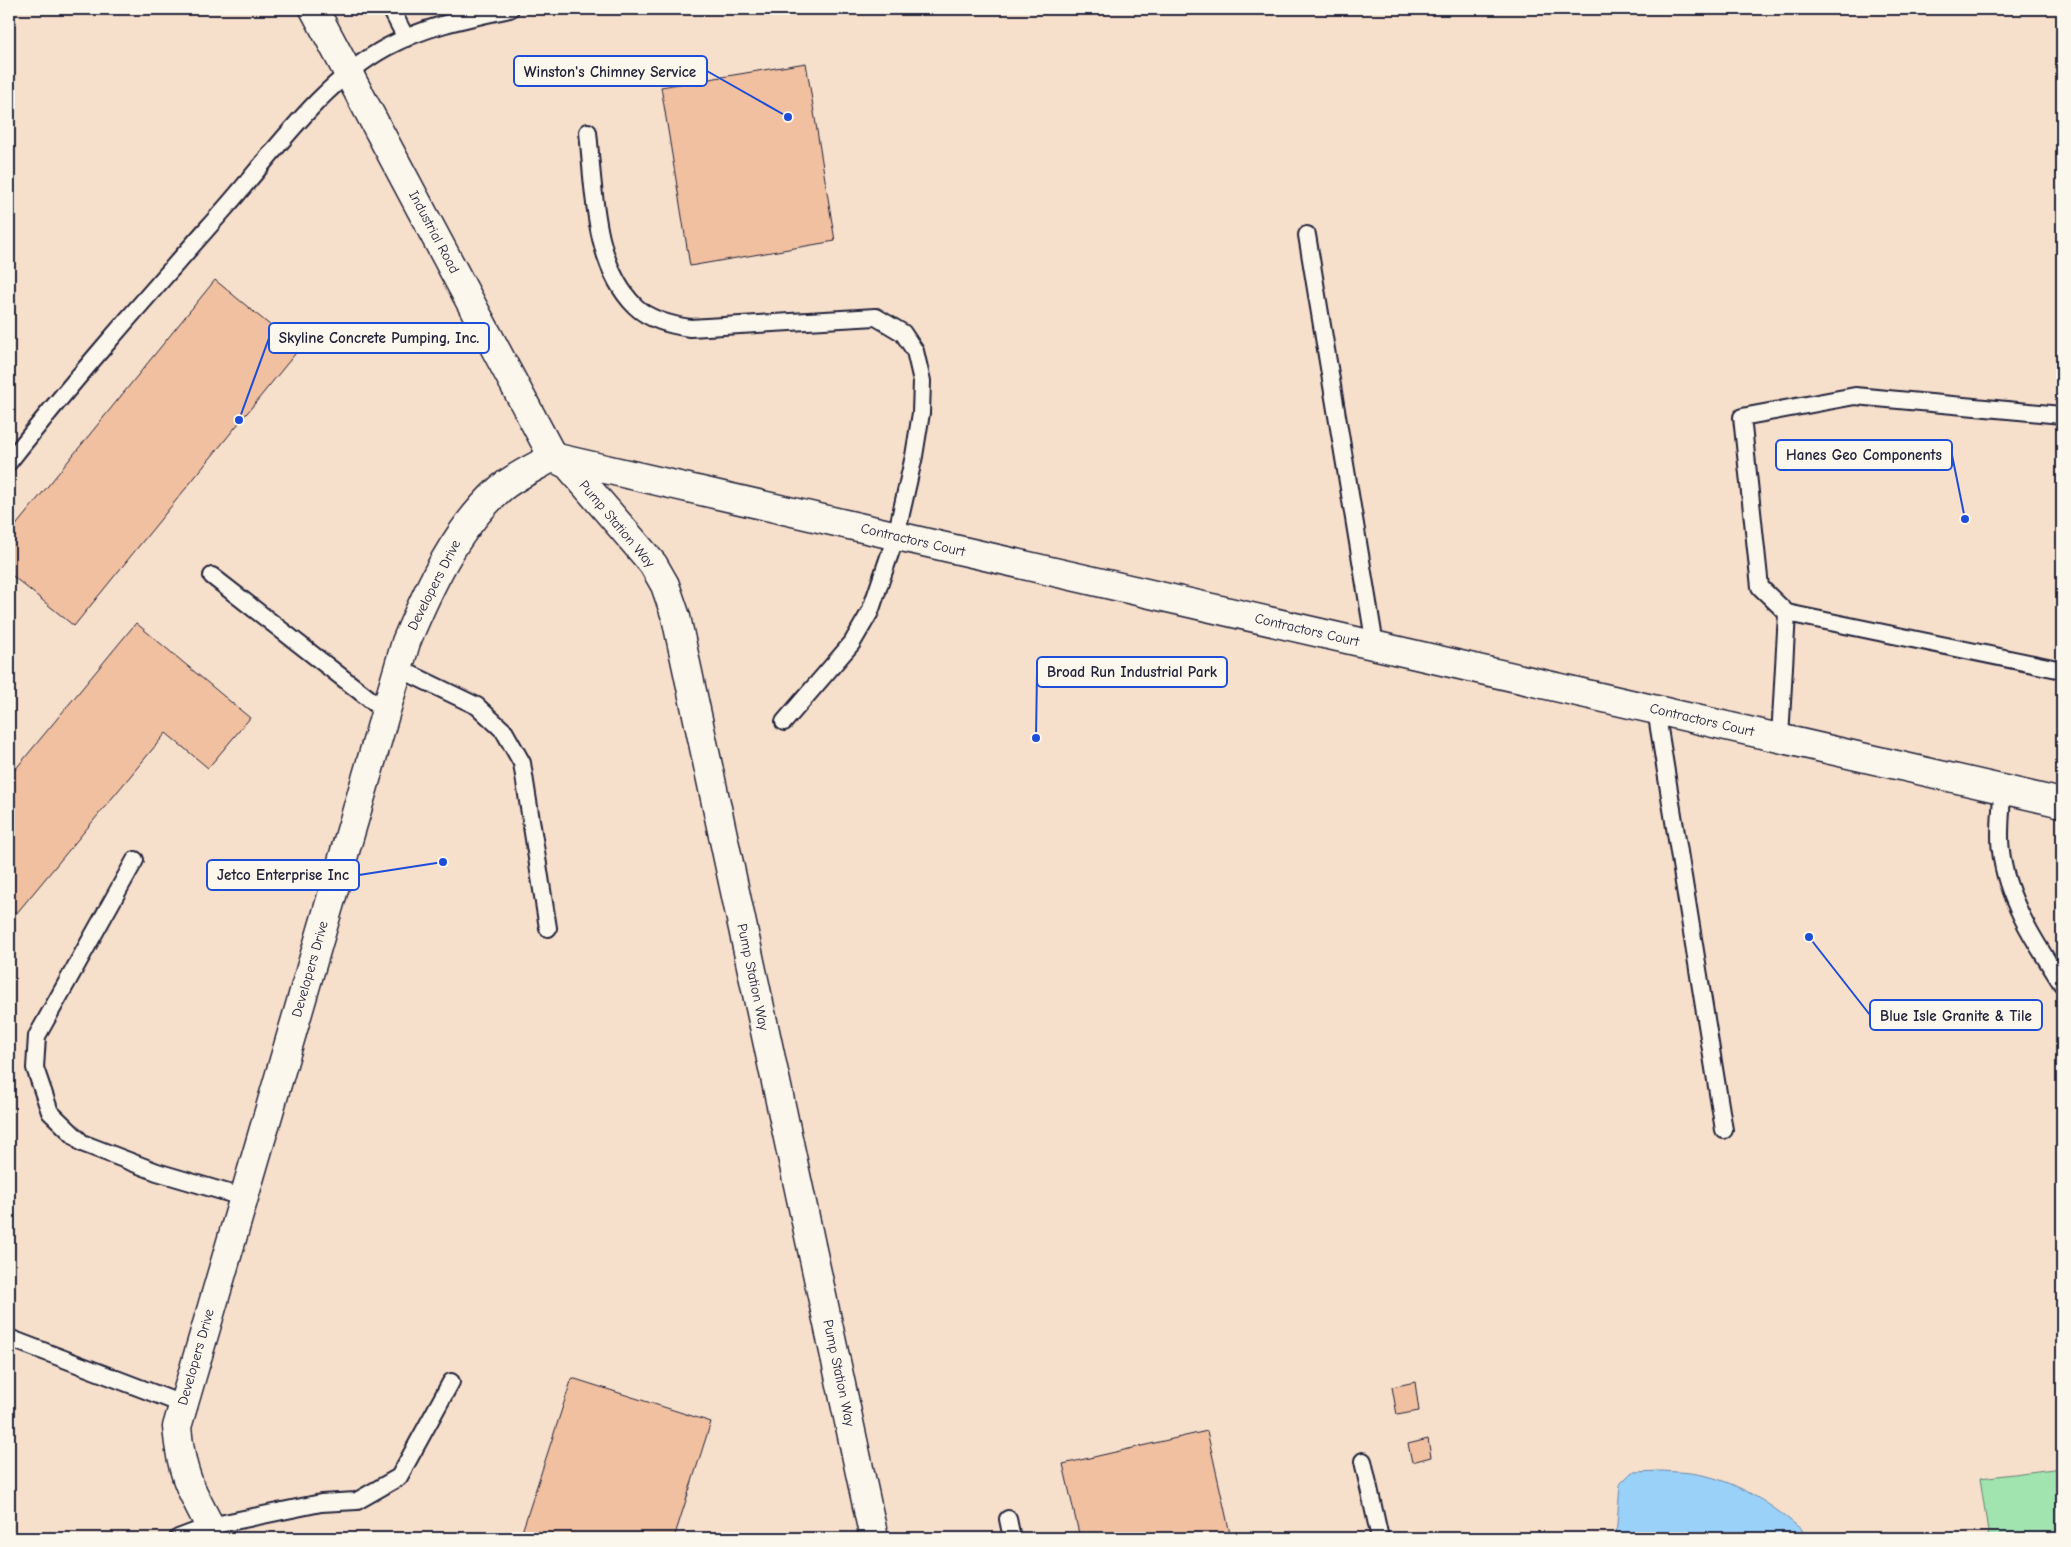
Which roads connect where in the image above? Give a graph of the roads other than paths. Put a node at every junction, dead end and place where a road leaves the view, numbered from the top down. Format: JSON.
{"nodes":[{"id":1,"x":314,"y":9,"type":"edge"},
{"id":2,"x":391,"y":9,"type":"edge"},
{"id":3,"x":510,"y":9,"type":"edge"},
{"id":4,"x":406,"y":38,"type":"junction"},
{"id":5,"x":350,"y":73,"type":"junction"},
{"id":6,"x":588,"y":132,"type":"dead end"},
{"id":7,"x":1307,"y":235,"type":"dead end"},
{"id":8,"x":2062,"y":415,"type":"edge"},
{"id":9,"x":553,"y":457,"type":"junction"},
{"id":10,"x":9,"y":462,"type":"edge"},
{"id":11,"x":896,"y":536,"type":"junction"},
{"id":12,"x":212,"y":576,"type":"dead end"},
{"id":13,"x":1787,"y":613,"type":"junction"},
{"id":14,"x":1375,"y":645,"type":"junction"},
{"id":15,"x":398,"y":668,"type":"junction"},
{"id":16,"x":2062,"y":670,"type":"edge"},
{"id":17,"x":1656,"y":710,"type":"junction"},
{"id":18,"x":386,"y":711,"type":"junction"},
{"id":19,"x":784,"y":722,"type":"dead end"},
{"id":20,"x":1780,"y":738,"type":"junction"},
{"id":21,"x":2002,"y":789,"type":"junction"},
{"id":22,"x":2062,"y":803,"type":"edge"},
{"id":23,"x":134,"y":860,"type":"dead end"},
{"id":24,"x":548,"y":928,"type":"dead end"},
{"id":25,"x":2062,"y":984,"type":"edge"},
{"id":26,"x":1724,"y":1130,"type":"dead end"},
{"id":27,"x":242,"y":1197,"type":"junction"},
{"id":28,"x":9,"y":1338,"type":"edge"},
{"id":29,"x":451,"y":1382,"type":"dead end"},
{"id":30,"x":182,"y":1404,"type":"junction"},
{"id":31,"x":1363,"y":1461,"type":"dead end"},
{"id":32,"x":1008,"y":1519,"type":"dead end"},
{"id":33,"x":213,"y":1532,"type":"edge"},
{"id":34,"x":178,"y":1538,"type":"edge"},
{"id":35,"x":874,"y":1538,"type":"edge"},
{"id":36,"x":1012,"y":1538,"type":"edge"},
{"id":37,"x":1380,"y":1538,"type":"edge"}],
"edges":[{"from":1,"to":5,"type":"street","name":"Industrial Road"},
{"from":2,"to":4,"type":"lane"},
{"from":3,"to":4,"type":"lane"},
{"from":4,"to":5,"type":"lane"},
{"from":5,"to":9,"type":"street","name":"Industrial Road"},
{"from":5,"to":10,"type":"lane"},
{"from":6,"to":11,"type":"lane"},
{"from":7,"to":14,"type":"lane"},
{"from":8,"to":13,"type":"lane"},
{"from":9,"to":11,"type":"street","name":"Contractors Court"},
{"from":9,"to":15,"type":"street","name":"Developers Drive"},
{"from":9,"to":35,"type":"street","name":"Pump Station Way"},
{"from":11,"to":14,"type":"street","name":"Contractors Court"},
{"from":11,"to":19,"type":"lane"},
{"from":12,"to":18,"type":"lane"},
{"from":13,"to":16,"type":"lane"},
{"from":13,"to":20,"type":"lane"},
{"from":14,"to":17,"type":"street","name":"Contractors Court"},
{"from":15,"to":18,"type":"street","name":"Developers Drive"},
{"from":15,"to":24,"type":"lane"},
{"from":17,"to":20,"type":"street","name":"Contractors Court"},
{"from":17,"to":26,"type":"lane"},
{"from":18,"to":27,"type":"street","name":"Developers Drive"},
{"from":20,"to":21,"type":"street","name":"Contractors Court"},
{"from":21,"to":22,"type":"street","name":"Contractors Court"},
{"from":21,"to":25,"type":"lane"},
{"from":23,"to":27,"type":"lane"},
{"from":27,"to":30,"type":"street","name":"Developers Drive"},
{"from":28,"to":30,"type":"lane"},
{"from":29,"to":33,"type":"lane"},
{"from":30,"to":33,"type":"street","name":"Developers Drive"},
{"from":31,"to":37,"type":"lane"},
{"from":32,"to":36,"type":"lane"},
{"from":33,"to":34,"type":"lane"}]}
